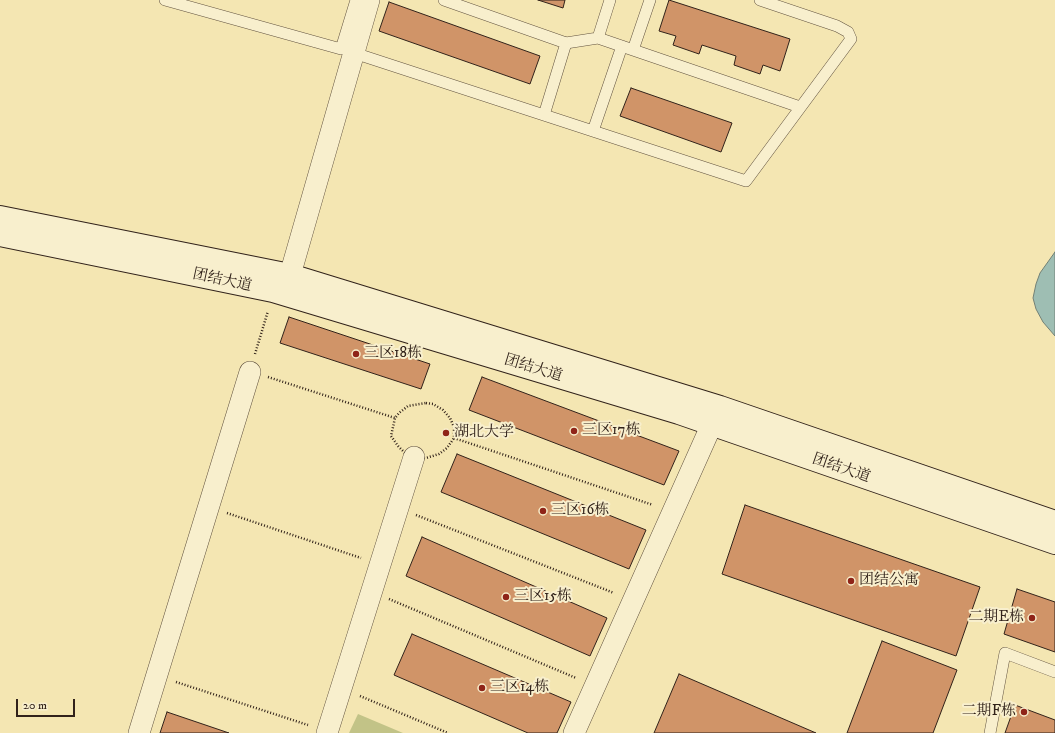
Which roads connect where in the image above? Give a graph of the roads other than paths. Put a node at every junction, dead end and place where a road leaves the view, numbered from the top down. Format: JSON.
{"nodes":[{"id":1,"x":165,"y":0,"type":"edge"},
{"id":2,"x":356,"y":0,"type":"edge"},
{"id":3,"x":369,"y":0,"type":"edge"},
{"id":4,"x":444,"y":0,"type":"edge"},
{"id":5,"x":610,"y":0,"type":"edge"},
{"id":6,"x":650,"y":0,"type":"edge"},
{"id":7,"x":760,"y":0,"type":"edge"},
{"id":8,"x":598,"y":38,"type":"junction"},
{"id":9,"x":566,"y":43,"type":"junction"},
{"id":10,"x":622,"y":46,"type":"junction"},
{"id":11,"x":633,"y":50,"type":"junction"},
{"id":12,"x":354,"y":53,"type":"junction"},
{"id":13,"x":800,"y":107,"type":"junction"},
{"id":14,"x":544,"y":115,"type":"junction"},
{"id":15,"x":593,"y":131,"type":"junction"},
{"id":16,"x":0,"y":217,"type":"edge"},
{"id":17,"x":0,"y":235,"type":"edge"},
{"id":18,"x":290,"y":275,"type":"junction"},
{"id":19,"x":250,"y":372,"type":"road end"},
{"id":20,"x":712,"y":424,"type":"junction"},
{"id":21,"x":414,"y":457,"type":"road end"},
{"id":22,"x":1055,"y":522,"type":"edge"},
{"id":23,"x":1055,"y":543,"type":"edge"},
{"id":24,"x":1055,"y":672,"type":"edge"},
{"id":25,"x":327,"y":732,"type":"edge"},
{"id":26,"x":139,"y":733,"type":"edge"},
{"id":27,"x":574,"y":733,"type":"edge"},
{"id":28,"x":990,"y":733,"type":"edge"}],
"edges":[{"from":1,"to":2,"type":"lane"},
{"from":3,"to":12,"type":"street"},
{"from":4,"to":9,"type":"lane"},
{"from":5,"to":8,"type":"lane"},
{"from":6,"to":11,"type":"lane"},
{"from":7,"to":13,"type":"lane"},
{"from":8,"to":9,"type":"lane"},
{"from":8,"to":10,"type":"lane"},
{"from":9,"to":14,"type":"lane"},
{"from":10,"to":11,"type":"lane"},
{"from":10,"to":15,"type":"lane"},
{"from":11,"to":13,"type":"lane"},
{"from":12,"to":14,"type":"lane"},
{"from":12,"to":18,"type":"street"},
{"from":13,"to":15,"type":"lane"},
{"from":14,"to":15,"type":"lane"},
{"from":16,"to":18,"type":"main road","name":"团结大道"},
{"from":17,"to":20,"type":"main road","name":"团结大道"},
{"from":18,"to":22,"type":"main road","name":"团结大道"},
{"from":19,"to":26,"type":"street"},
{"from":20,"to":23,"type":"main road","name":"团结大道"},
{"from":20,"to":27,"type":"street"},
{"from":21,"to":25,"type":"street"},
{"from":24,"to":28,"type":"lane"}]}
